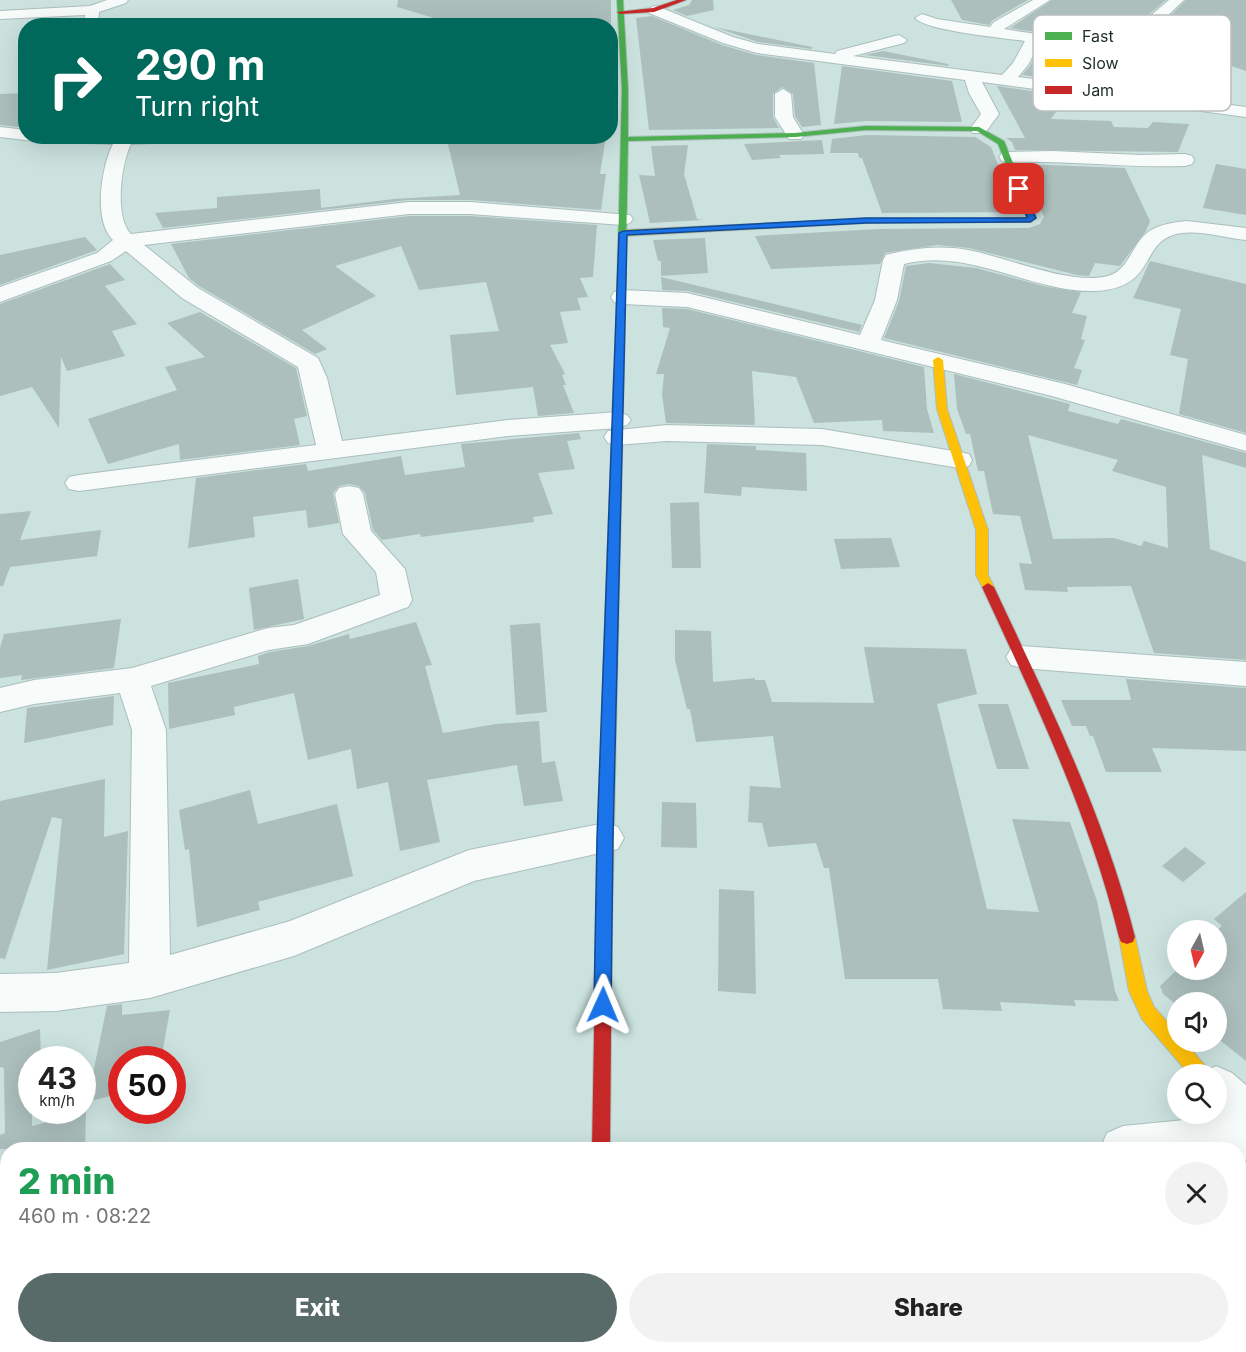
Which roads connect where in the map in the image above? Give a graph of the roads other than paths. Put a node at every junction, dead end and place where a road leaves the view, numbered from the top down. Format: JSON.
{"nodes":[{"id":1,"x":121,"y":0,"type":"edge"},
{"id":2,"x":683,"y":0,"type":"edge"},
{"id":3,"x":1043,"y":0,"type":"edge"},
{"id":4,"x":1177,"y":0,"type":"edge"},
{"id":5,"x":620,"y":6,"type":"edge"},
{"id":6,"x":92,"y":10,"type":"junction"},
{"id":7,"x":654,"y":10,"type":"junction"},
{"id":8,"x":0,"y":15,"type":"edge"},
{"id":9,"x":1161,"y":15,"type":"edge"},
{"id":10,"x":93,"y":18,"type":"edge"},
{"id":11,"x":922,"y":18,"type":"dead end"},
{"id":12,"x":994,"y":31,"type":"junction"},
{"id":13,"x":899,"y":40,"type":"dead end"},
{"id":14,"x":825,"y":59,"type":"junction"},
{"id":15,"x":971,"y":75,"type":"junction"},
{"id":16,"x":1007,"y":80,"type":"junction"},
{"id":17,"x":1033,"y":84,"type":"edge"},
{"id":18,"x":618,"y":89,"type":"edge"},
{"id":19,"x":783,"y":94,"type":"dead end"},
{"id":20,"x":1231,"y":110,"type":"edge"},
{"id":21,"x":1246,"y":112,"type":"edge"},
{"id":22,"x":980,"y":129,"type":"junction"},
{"id":23,"x":0,"y":132,"type":"edge"},
{"id":24,"x":18,"y":134,"type":"edge"},
{"id":25,"x":795,"y":135,"type":"junction"},
{"id":26,"x":623,"y":139,"type":"junction"},
{"id":27,"x":121,"y":144,"type":"edge"},
{"id":28,"x":1008,"y":157,"type":"junction"},
{"id":29,"x":1185,"y":160,"type":"dead end"},
{"id":30,"x":623,"y":226,"type":"junction"},
{"id":31,"x":1246,"y":234,"type":"edge"},
{"id":32,"x":126,"y":241,"type":"junction"},
{"id":33,"x":0,"y":295,"type":"edge"},
{"id":34,"x":622,"y":297,"type":"junction"},
{"id":35,"x":868,"y":344,"type":"junction"},
{"id":36,"x":938,"y":360,"type":"junction"},
{"id":37,"x":618,"y":428,"type":"junction"},
{"id":38,"x":1246,"y":443,"type":"edge"},
{"id":39,"x":332,"y":452,"type":"junction"},
{"id":40,"x":959,"y":460,"type":"junction"},
{"id":41,"x":79,"y":483,"type":"dead end"},
{"id":42,"x":349,"y":494,"type":"dead end"},
{"id":43,"x":1022,"y":657,"type":"junction"},
{"id":44,"x":1246,"y":674,"type":"edge"},
{"id":45,"x":132,"y":680,"type":"junction"},
{"id":46,"x":0,"y":700,"type":"edge"},
{"id":47,"x":605,"y":838,"type":"junction"},
{"id":48,"x":150,"y":979,"type":"junction"},
{"id":49,"x":0,"y":993,"type":"edge"},
{"id":50,"x":1192,"y":1064,"type":"edge"},
{"id":51,"x":1227,"y":1098,"type":"edge"},
{"id":52,"x":1246,"y":1114,"type":"edge"},
{"id":53,"x":1193,"y":1128,"type":"edge"},
{"id":54,"x":1246,"y":1137,"type":"edge"},
{"id":55,"x":601,"y":1142,"type":"edge"},
{"id":56,"x":1146,"y":1142,"type":"edge"}],
"edges":[{"from":1,"to":6,"type":"street"},
{"from":2,"to":7,"type":"street"},
{"from":3,"to":12,"type":"street"},
{"from":4,"to":9,"type":"street"},
{"from":5,"to":7,"type":"street"},
{"from":5,"to":18,"type":"street"},
{"from":6,"to":8,"type":"street"},
{"from":6,"to":10,"type":"street"},
{"from":7,"to":14,"type":"street"},
{"from":11,"to":12,"type":"street"},
{"from":12,"to":16,"type":"street"},
{"from":13,"to":14,"type":"street"},
{"from":14,"to":15,"type":"street"},
{"from":15,"to":16,"type":"street"},
{"from":15,"to":22,"type":"street"},
{"from":16,"to":17,"type":"street"},
{"from":18,"to":26,"type":"street"},
{"from":19,"to":25,"type":"street"},
{"from":20,"to":21,"type":"street"},
{"from":22,"to":25,"type":"street"},
{"from":22,"to":28,"type":"street"},
{"from":23,"to":24,"type":"street"},
{"from":25,"to":26,"type":"street"},
{"from":26,"to":30,"type":"street"},
{"from":27,"to":32,"type":"street"},
{"from":28,"to":29,"type":"street"},
{"from":28,"to":30,"type":"street"},
{"from":30,"to":32,"type":"street"},
{"from":30,"to":34,"type":"street"},
{"from":31,"to":35,"type":"street"},
{"from":32,"to":33,"type":"street"},
{"from":32,"to":39,"type":"street"},
{"from":34,"to":35,"type":"street"},
{"from":34,"to":37,"type":"street"},
{"from":35,"to":36,"type":"street"},
{"from":36,"to":38,"type":"street"},
{"from":36,"to":40,"type":"street"},
{"from":37,"to":39,"type":"street"},
{"from":37,"to":40,"type":"street"},
{"from":37,"to":47,"type":"street"},
{"from":39,"to":41,"type":"street"},
{"from":40,"to":43,"type":"street"},
{"from":42,"to":45,"type":"street"},
{"from":43,"to":44,"type":"street"},
{"from":43,"to":50,"type":"street"},
{"from":45,"to":46,"type":"street"},
{"from":45,"to":48,"type":"street"},
{"from":47,"to":48,"type":"street"},
{"from":47,"to":55,"type":"street"},
{"from":48,"to":49,"type":"street"},
{"from":51,"to":52,"type":"street"},
{"from":53,"to":54,"type":"street"},
{"from":53,"to":56,"type":"street"}]}
